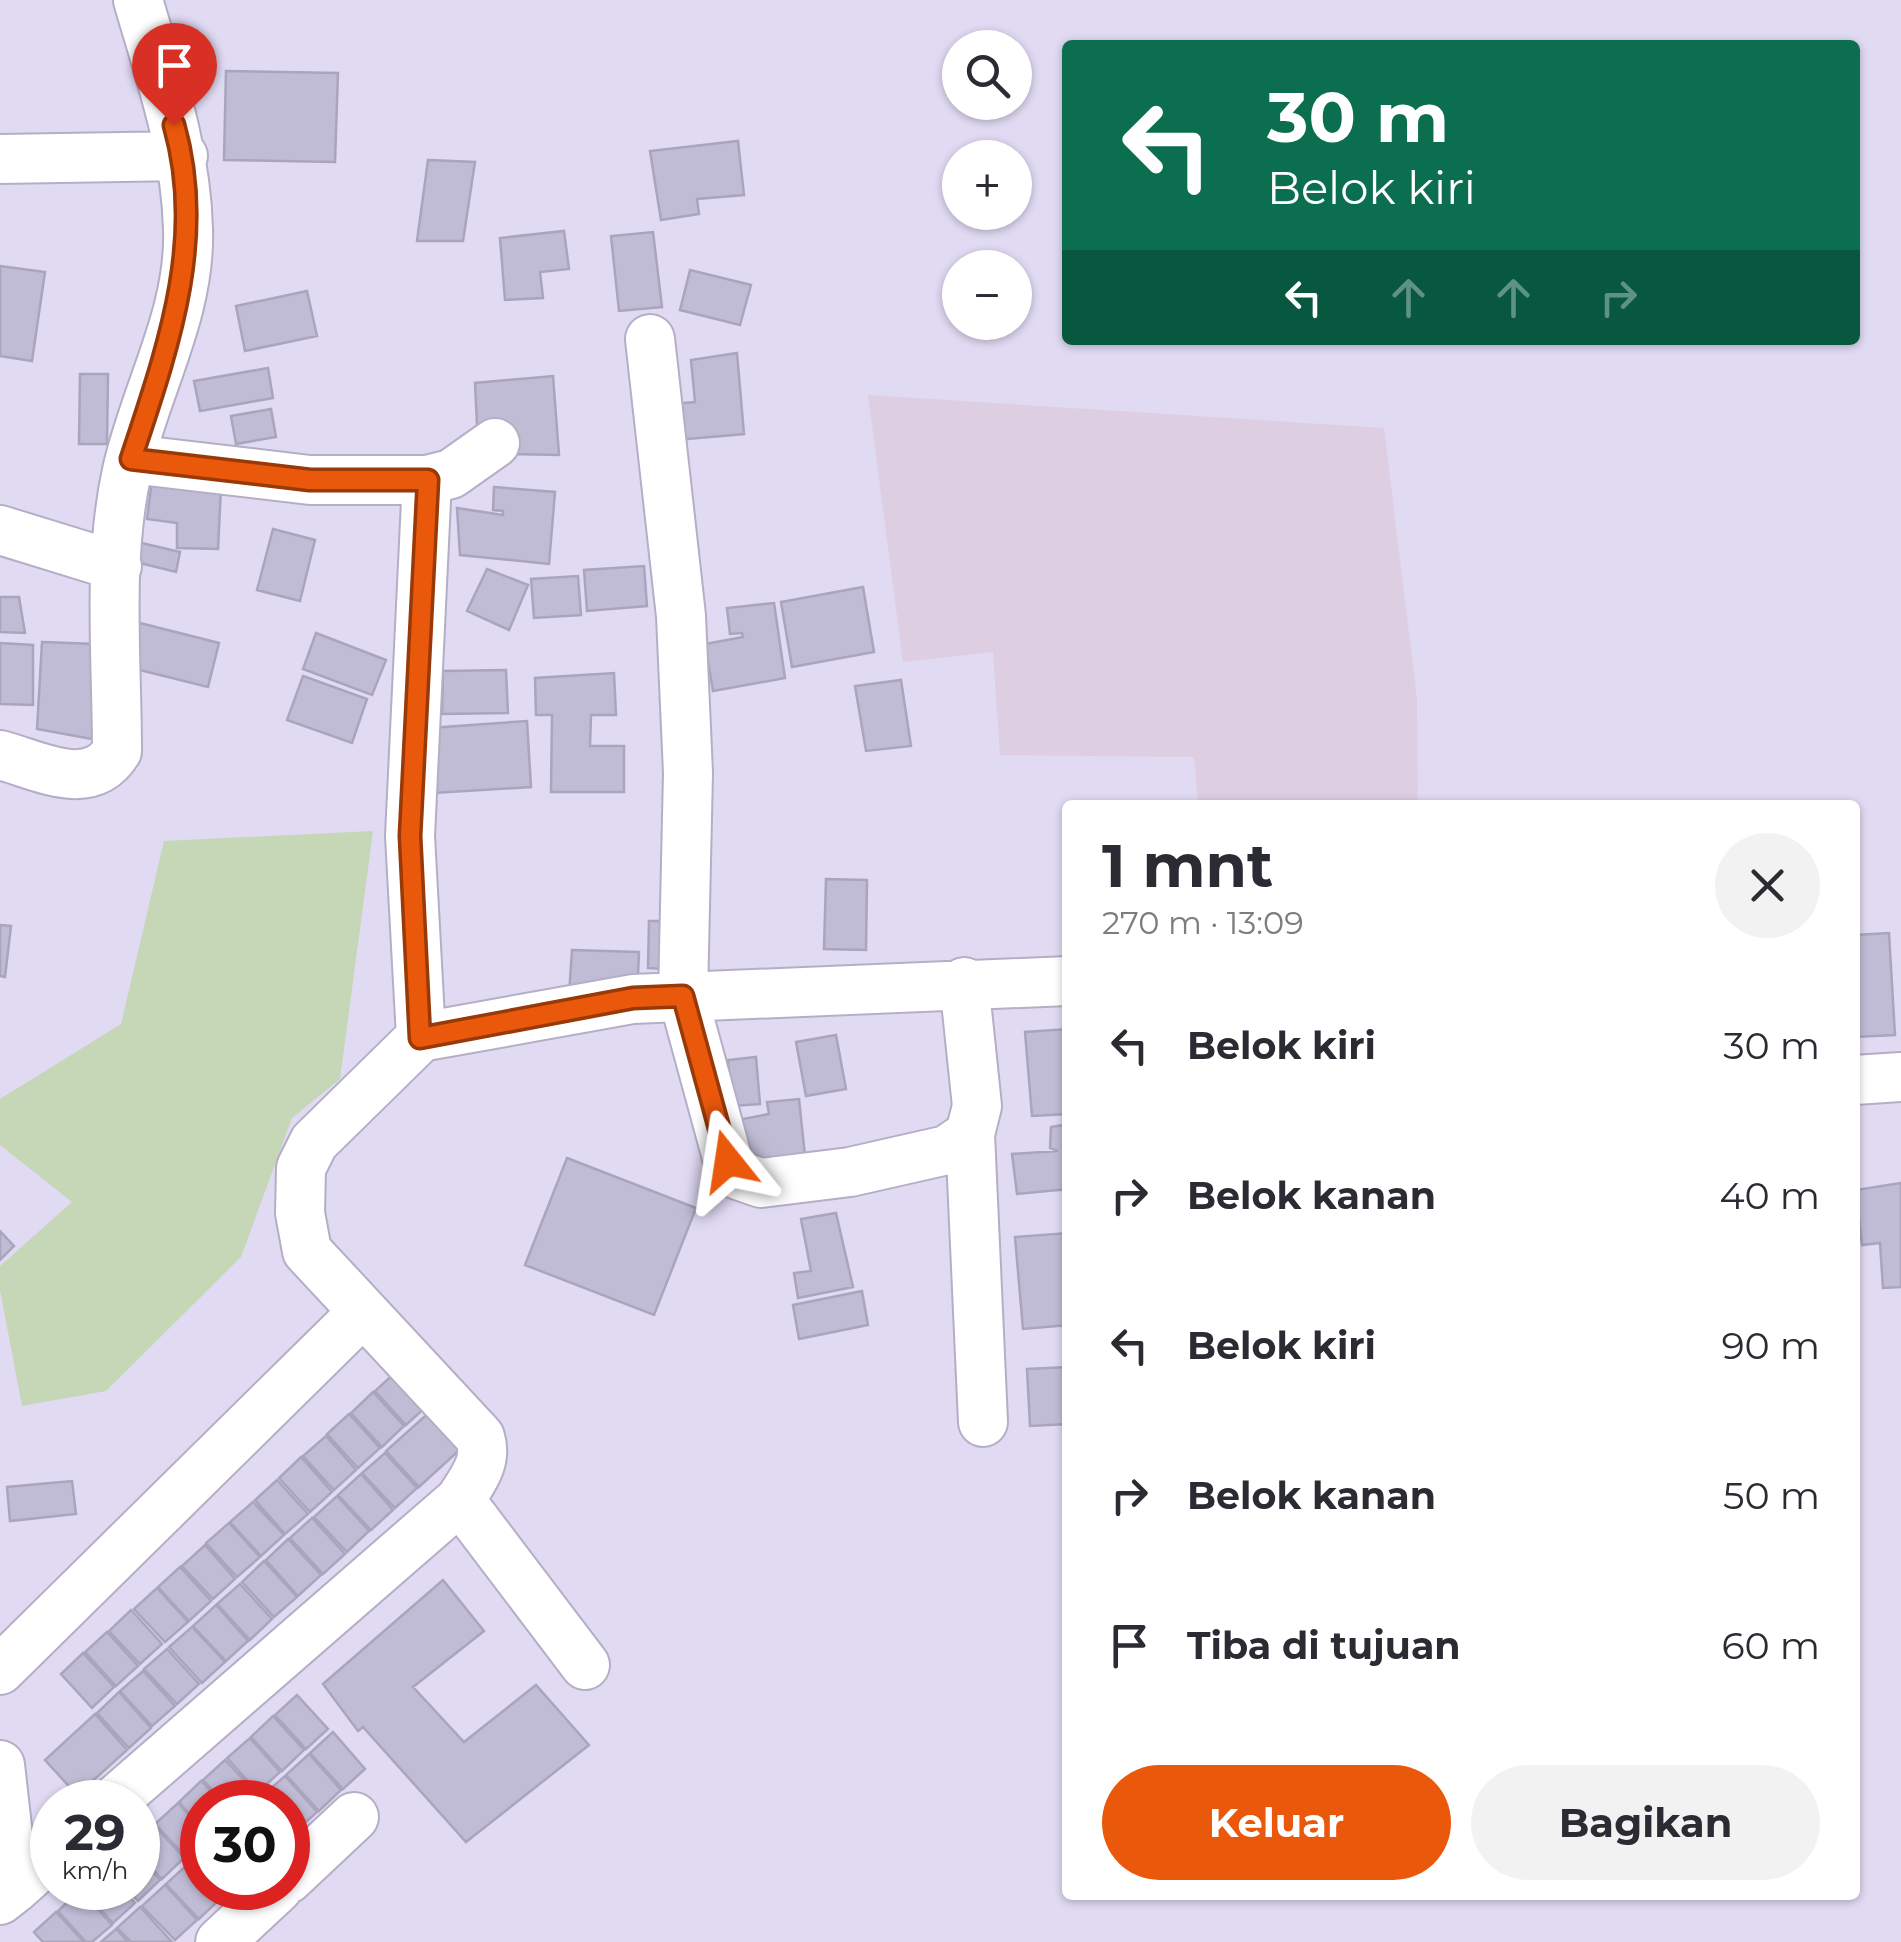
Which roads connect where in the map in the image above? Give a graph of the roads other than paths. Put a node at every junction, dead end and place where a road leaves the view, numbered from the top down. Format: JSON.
{"nodes":[{"id":1,"x":138,"y":0,"type":"edge"},
{"id":2,"x":183,"y":156,"type":"junction"},
{"id":3,"x":0,"y":158,"type":"edge"},
{"id":4,"x":650,"y":339,"type":"dead end"},
{"id":5,"x":495,"y":443,"type":"dead end"},
{"id":6,"x":131,"y":459,"type":"junction"},
{"id":7,"x":428,"y":480,"type":"junction"},
{"id":8,"x":0,"y":530,"type":"edge"},
{"id":9,"x":116,"y":566,"type":"junction"},
{"id":10,"x":0,"y":755,"type":"edge"},
{"id":11,"x":1062,"y":980,"type":"edge"},
{"id":12,"x":964,"y":982,"type":"junction"},
{"id":13,"x":683,"y":996,"type":"junction"},
{"id":14,"x":420,"y":1038,"type":"junction"},
{"id":15,"x":1901,"y":1077,"type":"edge"},
{"id":16,"x":1860,"y":1080,"type":"edge"},
{"id":17,"x":970,"y":1134,"type":"junction"},
{"id":18,"x":362,"y":1312,"type":"junction"},
{"id":19,"x":983,"y":1422,"type":"dead end"},
{"id":20,"x":460,"y":1500,"type":"junction"},
{"id":21,"x":586,"y":1665,"type":"dead end"},
{"id":22,"x":0,"y":1670,"type":"edge"},
{"id":23,"x":0,"y":1765,"type":"edge"},
{"id":24,"x":138,"y":1780,"type":"edge"},
{"id":25,"x":1,"y":1813,"type":"edge"},
{"id":26,"x":354,"y":1817,"type":"dead end"},
{"id":27,"x":310,"y":1858,"type":"edge"},
{"id":28,"x":30,"y":1874,"type":"edge"},
{"id":29,"x":7,"y":1894,"type":"edge"},
{"id":30,"x":254,"y":1910,"type":"edge"},
{"id":31,"x":220,"y":1942,"type":"edge"}],
"edges":[{"from":1,"to":2,"type":"street"},
{"from":2,"to":3,"type":"street"},
{"from":2,"to":6,"type":"street"},
{"from":4,"to":13,"type":"street"},
{"from":5,"to":7,"type":"street"},
{"from":6,"to":7,"type":"street"},
{"from":6,"to":9,"type":"street"},
{"from":7,"to":14,"type":"street"},
{"from":8,"to":9,"type":"street"},
{"from":9,"to":10,"type":"street"},
{"from":11,"to":12,"type":"street"},
{"from":12,"to":13,"type":"street"},
{"from":12,"to":17,"type":"street"},
{"from":13,"to":14,"type":"street"},
{"from":13,"to":17,"type":"street"},
{"from":14,"to":18,"type":"street"},
{"from":15,"to":16,"type":"street"},
{"from":17,"to":19,"type":"street"},
{"from":18,"to":20,"type":"street"},
{"from":18,"to":22,"type":"street"},
{"from":20,"to":21,"type":"street"},
{"from":20,"to":24,"type":"street"},
{"from":23,"to":25,"type":"street"},
{"from":25,"to":29,"type":"street"},
{"from":26,"to":27,"type":"street"},
{"from":28,"to":29,"type":"street"},
{"from":30,"to":31,"type":"street"}]}
